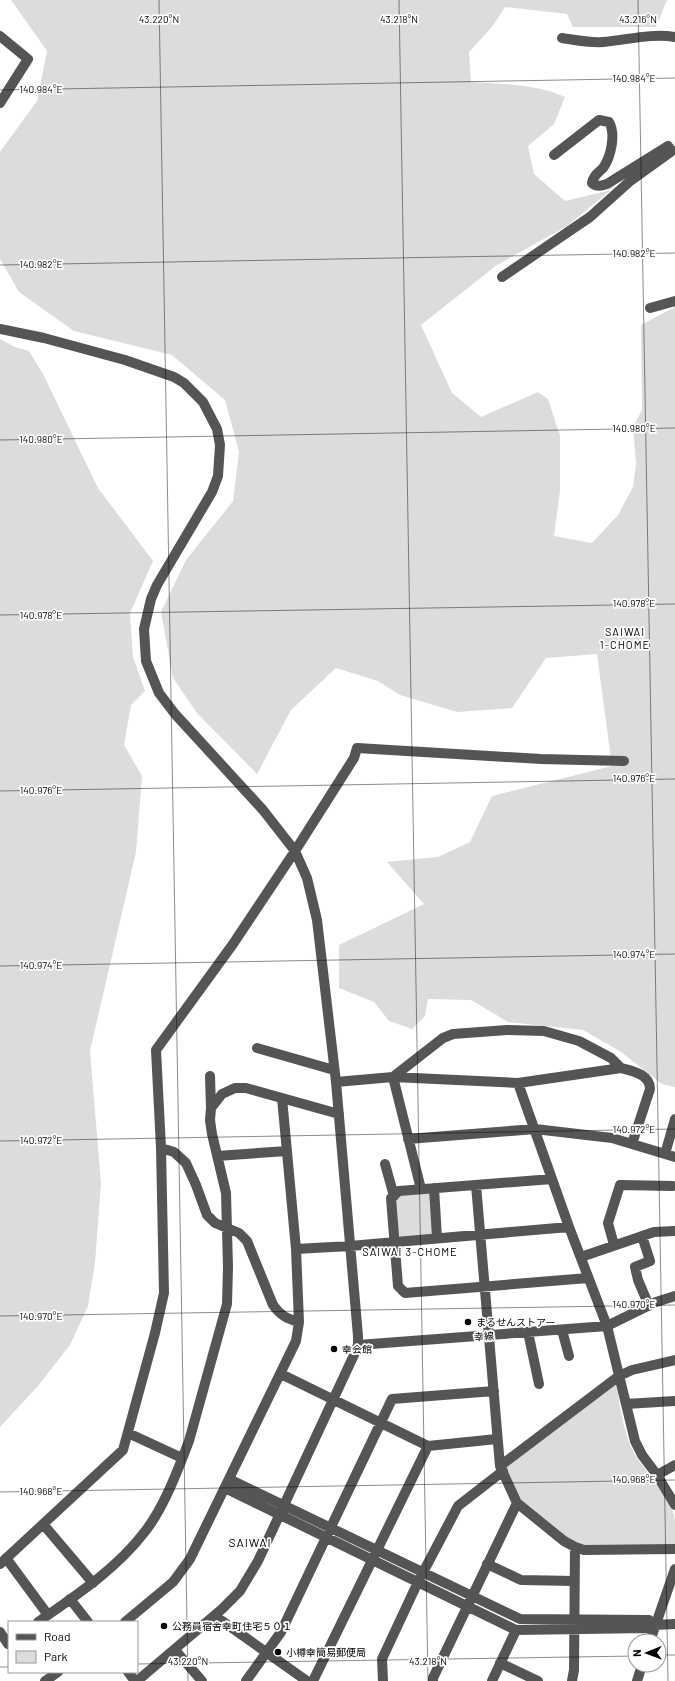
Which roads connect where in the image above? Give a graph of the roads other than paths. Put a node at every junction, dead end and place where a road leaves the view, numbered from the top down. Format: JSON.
{"nodes":[{"id":1,"x":0,"y":36,"type":"edge"},
{"id":2,"x":675,"y":37,"type":"edge"},
{"id":3,"x":562,"y":38,"type":"dead end"},
{"id":4,"x":0,"y":103,"type":"edge"},
{"id":5,"x":674,"y":150,"type":"edge"},
{"id":6,"x":554,"y":155,"type":"dead end"},
{"id":7,"x":502,"y":278,"type":"dead end"},
{"id":8,"x":675,"y":301,"type":"edge"},
{"id":9,"x":650,"y":308,"type":"dead end"},
{"id":10,"x":0,"y":329,"type":"edge"},
{"id":11,"x":624,"y":761,"type":"dead end"},
{"id":12,"x":295,"y":851,"type":"junction"},
{"id":13,"x":257,"y":1048,"type":"dead end"},
{"id":14,"x":620,"y":1068,"type":"junction"},
{"id":15,"x":334,"y":1070,"type":"junction"},
{"id":16,"x":210,"y":1076,"type":"dead end"},
{"id":17,"x":393,"y":1077,"type":"junction"},
{"id":18,"x":336,"y":1082,"type":"junction"},
{"id":19,"x":518,"y":1083,"type":"junction"},
{"id":20,"x":282,"y":1098,"type":"junction"},
{"id":21,"x":211,"y":1108,"type":"junction"},
{"id":22,"x":339,"y":1114,"type":"junction"},
{"id":23,"x":675,"y":1119,"type":"edge"},
{"id":24,"x":535,"y":1129,"type":"junction"},
{"id":25,"x":408,"y":1139,"type":"junction"},
{"id":26,"x":632,"y":1144,"type":"junction"},
{"id":27,"x":161,"y":1148,"type":"junction"},
{"id":28,"x":287,"y":1150,"type":"junction"},
{"id":29,"x":665,"y":1154,"type":"junction"},
{"id":30,"x":218,"y":1156,"type":"junction"},
{"id":31,"x":675,"y":1157,"type":"edge"},
{"id":32,"x":385,"y":1164,"type":"dead end"},
{"id":33,"x":552,"y":1179,"type":"junction"},
{"id":34,"x":476,"y":1185,"type":"junction"},
{"id":35,"x":673,"y":1186,"type":"dead end"},
{"id":36,"x":434,"y":1188,"type":"junction"},
{"id":37,"x":421,"y":1189,"type":"junction"},
{"id":38,"x":394,"y":1196,"type":"junction"},
{"id":39,"x":569,"y":1227,"type":"junction"},
{"id":40,"x":227,"y":1228,"type":"junction"},
{"id":41,"x":675,"y":1231,"type":"edge"},
{"id":42,"x":481,"y":1234,"type":"junction"},
{"id":43,"x":642,"y":1236,"type":"junction"},
{"id":44,"x":437,"y":1238,"type":"junction"},
{"id":45,"x":394,"y":1242,"type":"junction"},
{"id":46,"x":350,"y":1246,"type":"junction"},
{"id":47,"x":614,"y":1246,"type":"junction"},
{"id":48,"x":296,"y":1249,"type":"junction"},
{"id":49,"x":581,"y":1257,"type":"junction"},
{"id":50,"x":588,"y":1278,"type":"junction"},
{"id":51,"x":486,"y":1287,"type":"junction"},
{"id":52,"x":675,"y":1296,"type":"edge"},
{"id":53,"x":648,"y":1306,"type":"junction"},
{"id":54,"x":299,"y":1322,"type":"junction"},
{"id":55,"x":607,"y":1326,"type":"junction"},
{"id":56,"x":562,"y":1330,"type":"junction"},
{"id":57,"x":528,"y":1332,"type":"junction"},
{"id":58,"x":490,"y":1335,"type":"junction"},
{"id":59,"x":358,"y":1345,"type":"junction"},
{"id":60,"x":570,"y":1356,"type":"dead end"},
{"id":61,"x":675,"y":1360,"type":"edge"},
{"id":62,"x":281,"y":1374,"type":"junction"},
{"id":63,"x":619,"y":1376,"type":"junction"},
{"id":64,"x":539,"y":1384,"type":"dead end"},
{"id":65,"x":494,"y":1391,"type":"junction"},
{"id":66,"x":333,"y":1400,"type":"junction"},
{"id":67,"x":675,"y":1401,"type":"edge"},
{"id":68,"x":626,"y":1404,"type":"junction"},
{"id":69,"x":380,"y":1422,"type":"junction"},
{"id":70,"x":128,"y":1433,"type":"junction"},
{"id":71,"x":497,"y":1439,"type":"junction"},
{"id":72,"x":428,"y":1446,"type":"junction"},
{"id":73,"x":182,"y":1458,"type":"junction"},
{"id":74,"x":675,"y":1465,"type":"edge"},
{"id":75,"x":502,"y":1469,"type":"junction"},
{"id":76,"x":657,"y":1475,"type":"junction"},
{"id":77,"x":227,"y":1483,"type":"junction"},
{"id":78,"x":517,"y":1503,"type":"junction"},
{"id":79,"x":675,"y":1505,"type":"edge"},
{"id":80,"x":281,"y":1510,"type":"junction"},
{"id":81,"x":43,"y":1524,"type":"junction"},
{"id":82,"x":329,"y":1532,"type":"junction"},
{"id":83,"x":575,"y":1547,"type":"junction"},
{"id":84,"x":675,"y":1549,"type":"edge"},
{"id":85,"x":377,"y":1550,"type":"junction"},
{"id":86,"x":372,"y":1560,"type":"junction"},
{"id":87,"x":3,"y":1561,"type":"edge"},
{"id":88,"x":487,"y":1564,"type":"junction"},
{"id":89,"x":675,"y":1569,"type":"edge"},
{"id":90,"x":424,"y":1572,"type":"junction"},
{"id":91,"x":574,"y":1581,"type":"junction"},
{"id":92,"x":418,"y":1582,"type":"junction"},
{"id":93,"x":93,"y":1583,"type":"junction"},
{"id":94,"x":472,"y":1595,"type":"junction"},
{"id":95,"x":70,"y":1599,"type":"junction"},
{"id":96,"x":467,"y":1605,"type":"junction"},
{"id":97,"x":48,"y":1615,"type":"junction"},
{"id":98,"x":214,"y":1616,"type":"junction"},
{"id":99,"x":39,"y":1621,"type":"edge"},
{"id":100,"x":87,"y":1621,"type":"edge"},
{"id":101,"x":126,"y":1621,"type":"edge"},
{"id":102,"x":574,"y":1624,"type":"junction"},
{"id":103,"x":675,"y":1624,"type":"edge"},
{"id":104,"x":655,"y":1625,"type":"junction"},
{"id":105,"x":516,"y":1630,"type":"junction"},
{"id":106,"x":0,"y":1632,"type":"edge"},
{"id":107,"x":652,"y":1633,"type":"edge"},
{"id":108,"x":6,"y":1645,"type":"edge"},
{"id":109,"x":175,"y":1650,"type":"junction"},
{"id":110,"x":266,"y":1653,"type":"junction"},
{"id":111,"x":500,"y":1663,"type":"junction"},
{"id":112,"x":57,"y":1673,"type":"edge"},
{"id":113,"x":129,"y":1673,"type":"edge"},
{"id":114,"x":45,"y":1681,"type":"edge"},
{"id":115,"x":136,"y":1681,"type":"edge"},
{"id":116,"x":202,"y":1681,"type":"edge"},
{"id":117,"x":246,"y":1681,"type":"edge"},
{"id":118,"x":307,"y":1681,"type":"edge"},
{"id":119,"x":313,"y":1681,"type":"edge"},
{"id":120,"x":383,"y":1681,"type":"edge"},
{"id":121,"x":433,"y":1681,"type":"edge"},
{"id":122,"x":492,"y":1681,"type":"edge"},
{"id":123,"x":538,"y":1681,"type":"edge"},
{"id":124,"x":572,"y":1681,"type":"edge"}],
"edges":[{"from":1,"to":4,"type":"street"},
{"from":2,"to":3,"type":"street"},
{"from":5,"to":6,"type":"street"},
{"from":5,"to":7,"type":"street"},
{"from":8,"to":9,"type":"street"},
{"from":10,"to":12,"type":"street"},
{"from":11,"to":12,"type":"street"},
{"from":12,"to":15,"type":"street"},
{"from":12,"to":27,"type":"street"},
{"from":13,"to":15,"type":"street"},
{"from":14,"to":17,"type":"street"},
{"from":14,"to":19,"type":"street"},
{"from":14,"to":26,"type":"street"},
{"from":15,"to":18,"type":"street"},
{"from":16,"to":21,"type":"street"},
{"from":17,"to":18,"type":"street"},
{"from":17,"to":19,"type":"street"},
{"from":17,"to":25,"type":"street"},
{"from":18,"to":22,"type":"street"},
{"from":19,"to":24,"type":"street"},
{"from":20,"to":21,"type":"street"},
{"from":20,"to":22,"type":"street"},
{"from":20,"to":28,"type":"street"},
{"from":21,"to":30,"type":"street"},
{"from":22,"to":46,"type":"street"},
{"from":23,"to":29,"type":"street"},
{"from":24,"to":25,"type":"street"},
{"from":24,"to":26,"type":"street"},
{"from":24,"to":33,"type":"street"},
{"from":25,"to":37,"type":"street"},
{"from":26,"to":29,"type":"street"},
{"from":27,"to":40,"type":"street"},
{"from":27,"to":70,"type":"street"},
{"from":28,"to":30,"type":"street"},
{"from":28,"to":48,"type":"street"},
{"from":29,"to":31,"type":"street"},
{"from":30,"to":40,"type":"street"},
{"from":32,"to":38,"type":"street"},
{"from":33,"to":34,"type":"street"},
{"from":33,"to":39,"type":"street"},
{"from":34,"to":36,"type":"street"},
{"from":34,"to":42,"type":"street"},
{"from":35,"to":47,"type":"street"},
{"from":36,"to":37,"type":"street"},
{"from":36,"to":44,"type":"street"},
{"from":37,"to":38,"type":"street"},
{"from":38,"to":45,"type":"street"},
{"from":39,"to":42,"type":"street"},
{"from":39,"to":49,"type":"street"},
{"from":40,"to":54,"type":"street"},
{"from":40,"to":73,"type":"street"},
{"from":41,"to":43,"type":"street"},
{"from":42,"to":44,"type":"street"},
{"from":42,"to":51,"type":"street"},
{"from":43,"to":47,"type":"street"},
{"from":43,"to":53,"type":"street"},
{"from":44,"to":45,"type":"street"},
{"from":45,"to":46,"type":"street"},
{"from":45,"to":51,"type":"street"},
{"from":46,"to":48,"type":"street"},
{"from":46,"to":59,"type":"street"},
{"from":47,"to":49,"type":"street"},
{"from":48,"to":54,"type":"street"},
{"from":49,"to":50,"type":"street"},
{"from":50,"to":51,"type":"street"},
{"from":50,"to":55,"type":"street"},
{"from":51,"to":58,"type":"street"},
{"from":52,"to":53,"type":"street","name":"幸線"},
{"from":53,"to":55,"type":"street","name":"幸線"},
{"from":54,"to":62,"type":"street"},
{"from":55,"to":56,"type":"street","name":"幸線"},
{"from":55,"to":63,"type":"street"},
{"from":56,"to":57,"type":"street","name":"幸線"},
{"from":56,"to":60,"type":"street"},
{"from":57,"to":58,"type":"street","name":"幸線"},
{"from":57,"to":64,"type":"street"},
{"from":58,"to":59,"type":"street","name":"幸線"},
{"from":58,"to":65,"type":"street"},
{"from":59,"to":66,"type":"street"},
{"from":61,"to":63,"type":"street"},
{"from":62,"to":66,"type":"street"},
{"from":62,"to":77,"type":"street"},
{"from":63,"to":68,"type":"street"},
{"from":63,"to":75,"type":"street"},
{"from":65,"to":69,"type":"street"},
{"from":65,"to":71,"type":"street"},
{"from":66,"to":69,"type":"street"},
{"from":66,"to":80,"type":"street"},
{"from":67,"to":68,"type":"street"},
{"from":68,"to":76,"type":"street"},
{"from":69,"to":72,"type":"street"},
{"from":69,"to":82,"type":"street"},
{"from":70,"to":73,"type":"street"},
{"from":70,"to":81,"type":"street"},
{"from":71,"to":72,"type":"street"},
{"from":71,"to":75,"type":"street"},
{"from":72,"to":85,"type":"street"},
{"from":73,"to":93,"type":"street"},
{"from":74,"to":76,"type":"street"},
{"from":75,"to":78,"type":"street"},
{"from":75,"to":90,"type":"street"},
{"from":76,"to":79,"type":"street"},
{"from":77,"to":80,"type":"street"},
{"from":77,"to":101,"type":"street"},
{"from":78,"to":83,"type":"street"},
{"from":78,"to":88,"type":"street"},
{"from":80,"to":82,"type":"street"},
{"from":80,"to":98,"type":"street"},
{"from":81,"to":87,"type":"street"},
{"from":81,"to":93,"type":"street"},
{"from":82,"to":85,"type":"street"},
{"from":82,"to":86,"type":"street"},
{"from":82,"to":110,"type":"street"},
{"from":83,"to":84,"type":"street"},
{"from":83,"to":91,"type":"street"},
{"from":85,"to":86,"type":"street"},
{"from":85,"to":90,"type":"street"},
{"from":86,"to":92,"type":"street"},
{"from":86,"to":119,"type":"street"},
{"from":87,"to":97,"type":"street"},
{"from":88,"to":91,"type":"street"},
{"from":88,"to":94,"type":"street"},
{"from":89,"to":104,"type":"street"},
{"from":90,"to":92,"type":"street"},
{"from":90,"to":94,"type":"street"},
{"from":91,"to":102,"type":"street"},
{"from":92,"to":96,"type":"street"},
{"from":92,"to":120,"type":"street"},
{"from":93,"to":95,"type":"street"},
{"from":94,"to":96,"type":"street"},
{"from":94,"to":102,"type":"street"},
{"from":95,"to":97,"type":"street"},
{"from":95,"to":100,"type":"street"},
{"from":96,"to":105,"type":"street"},
{"from":96,"to":121,"type":"street"},
{"from":97,"to":99,"type":"street"},
{"from":98,"to":109,"type":"street"},
{"from":98,"to":110,"type":"street"},
{"from":102,"to":104,"type":"street"},
{"from":102,"to":105,"type":"street"},
{"from":102,"to":124,"type":"street"},
{"from":103,"to":104,"type":"street"},
{"from":104,"to":107,"type":"street"},
{"from":105,"to":111,"type":"street"},
{"from":106,"to":108,"type":"street"},
{"from":109,"to":115,"type":"street"},
{"from":109,"to":116,"type":"street"},
{"from":110,"to":117,"type":"street"},
{"from":110,"to":118,"type":"street"},
{"from":111,"to":122,"type":"street"},
{"from":111,"to":123,"type":"street"},
{"from":112,"to":114,"type":"street"},
{"from":113,"to":115,"type":"street"}]}
